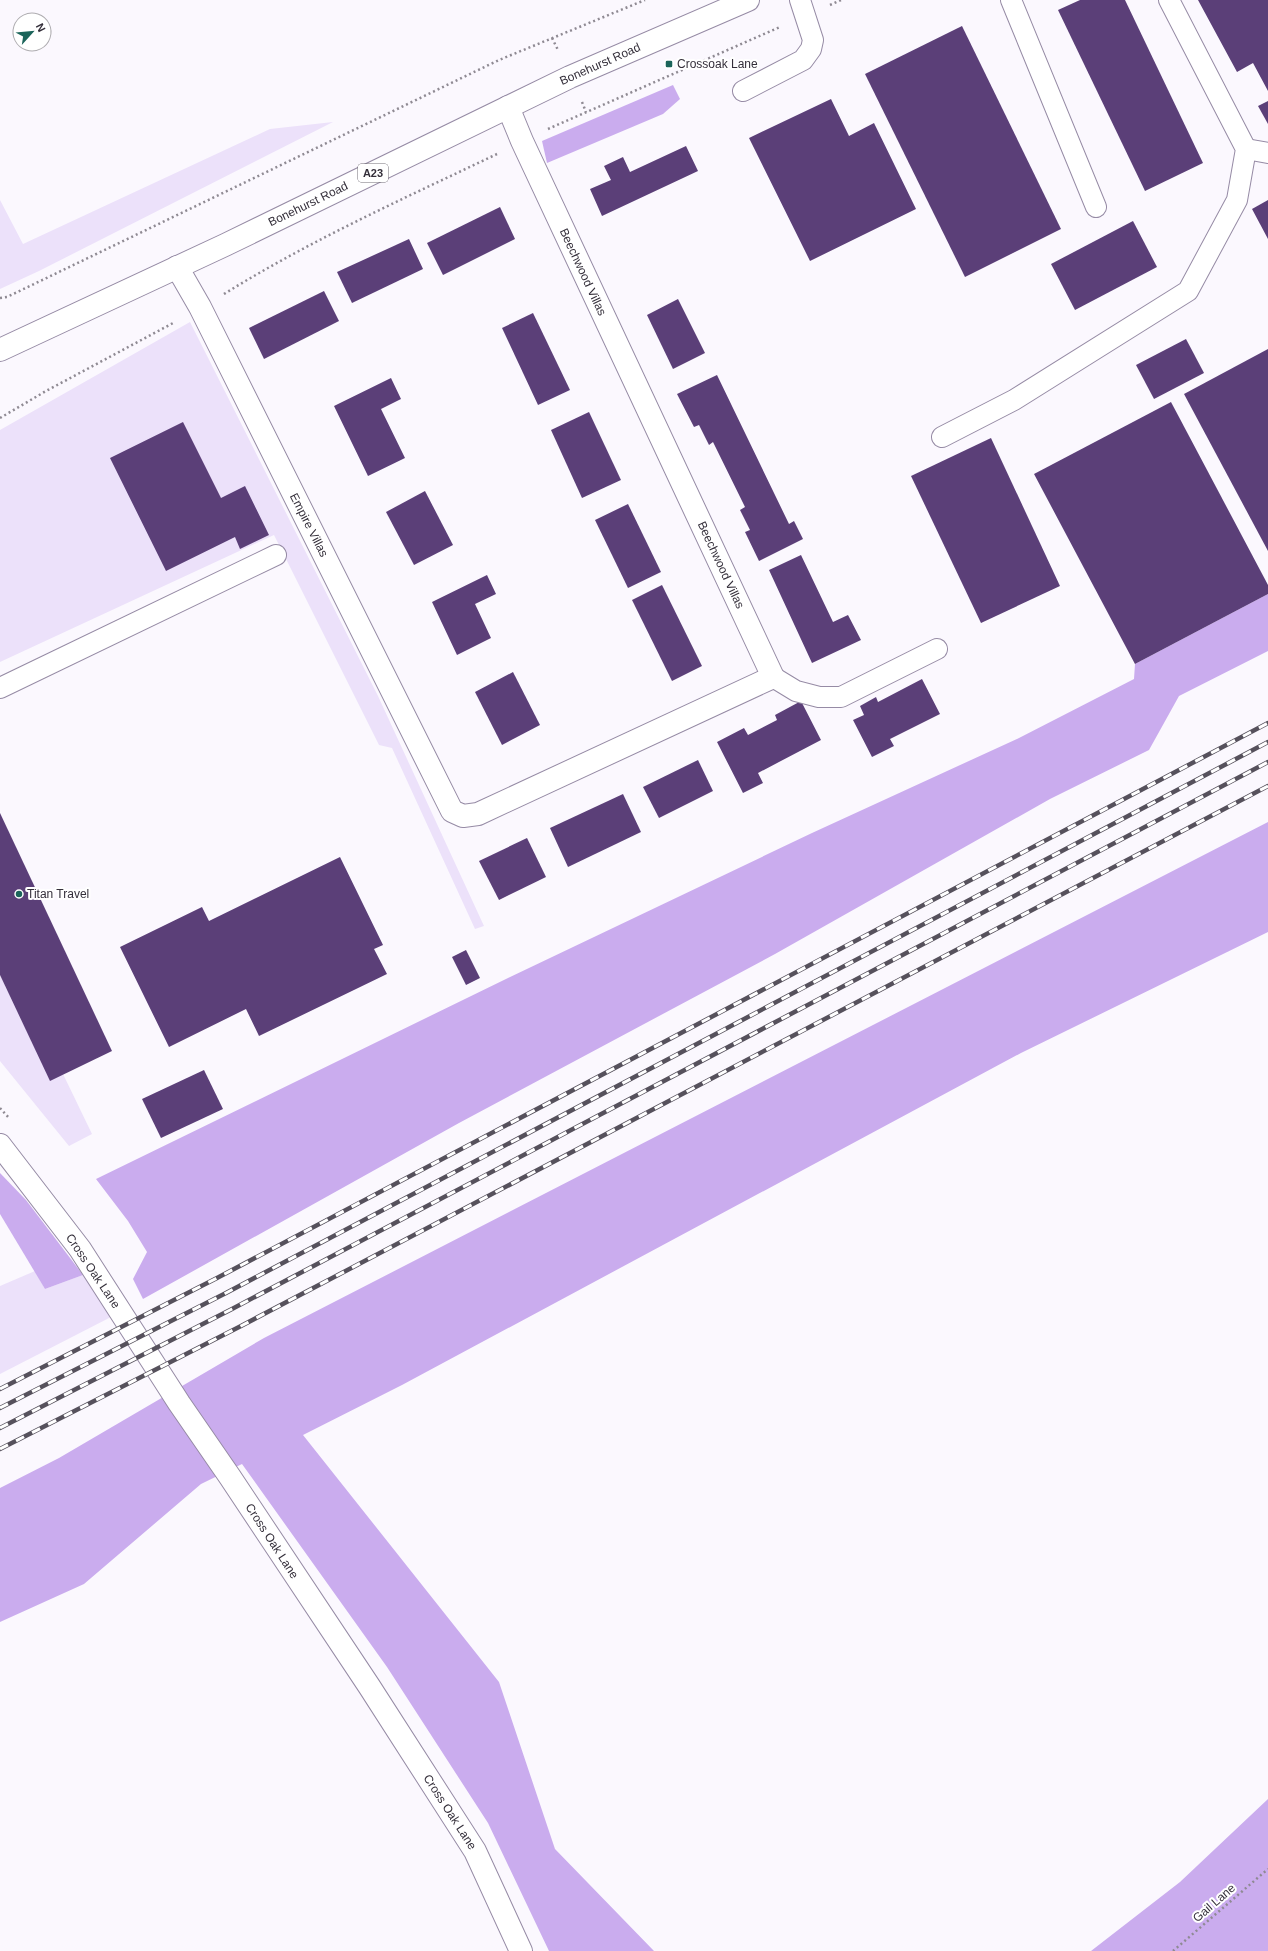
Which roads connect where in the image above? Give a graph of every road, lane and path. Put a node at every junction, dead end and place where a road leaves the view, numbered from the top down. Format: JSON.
{"nodes":[{"id":1,"x":645,"y":0,"type":"edge"},
{"id":2,"x":748,"y":0,"type":"edge"},
{"id":3,"x":841,"y":0,"type":"edge"},
{"id":4,"x":1011,"y":0,"type":"edge"},
{"id":5,"x":1169,"y":0,"type":"edge"},
{"id":6,"x":802,"y":9,"type":"edge"},
{"id":7,"x":743,"y":91,"type":"dead end"},
{"id":8,"x":508,"y":107,"type":"junction"},
{"id":9,"x":522,"y":141,"type":"junction"},
{"id":10,"x":1246,"y":149,"type":"junction"},
{"id":11,"x":1268,"y":153,"type":"edge"},
{"id":12,"x":1096,"y":207,"type":"dead end"},
{"id":13,"x":176,"y":267,"type":"junction"},
{"id":14,"x":0,"y":298,"type":"edge"},
{"id":15,"x":200,"y":307,"type":"junction"},
{"id":16,"x":0,"y":350,"type":"edge"},
{"id":17,"x":0,"y":418,"type":"edge"},
{"id":18,"x":942,"y":436,"type":"dead end"},
{"id":19,"x":276,"y":555,"type":"dead end"},
{"id":20,"x":937,"y":649,"type":"dead end"},
{"id":21,"x":773,"y":677,"type":"junction"},
{"id":22,"x":0,"y":688,"type":"edge"},
{"id":23,"x":0,"y":1145,"type":"edge"},
{"id":24,"x":1268,"y":1869,"type":"edge"},
{"id":25,"x":521,"y":1951,"type":"edge"},
{"id":26,"x":1172,"y":1951,"type":"edge"}],
"edges":[{"from":1,"to":14,"type":"path"},
{"from":2,"to":8,"type":"street","name":"Bonehurst Road","number":"A23"},
{"from":3,"to":6,"type":"path"},
{"from":4,"to":12,"type":"lane"},
{"from":5,"to":10,"type":"lane"},
{"from":6,"to":7,"type":"lane"},
{"from":6,"to":9,"type":"path"},
{"from":8,"to":9,"type":"street","name":"Beechwood Villas"},
{"from":8,"to":13,"type":"street","name":"Bonehurst Road","number":"A23"},
{"from":9,"to":15,"type":"path"},
{"from":9,"to":21,"type":"street","name":"Beechwood Villas"},
{"from":10,"to":11,"type":"lane"},
{"from":10,"to":18,"type":"lane"},
{"from":13,"to":15,"type":"street","name":"Empire Villas"},
{"from":13,"to":16,"type":"street","name":"Bonehurst Road","number":"A23"},
{"from":15,"to":17,"type":"path"},
{"from":15,"to":21,"type":"street","name":"Empire Villas"},
{"from":19,"to":22,"type":"lane"},
{"from":20,"to":21,"type":"lane"},
{"from":23,"to":25,"type":"street","name":"Cross Oak Lane"},
{"from":24,"to":26,"type":"path","name":"Gail Lane"}]}
